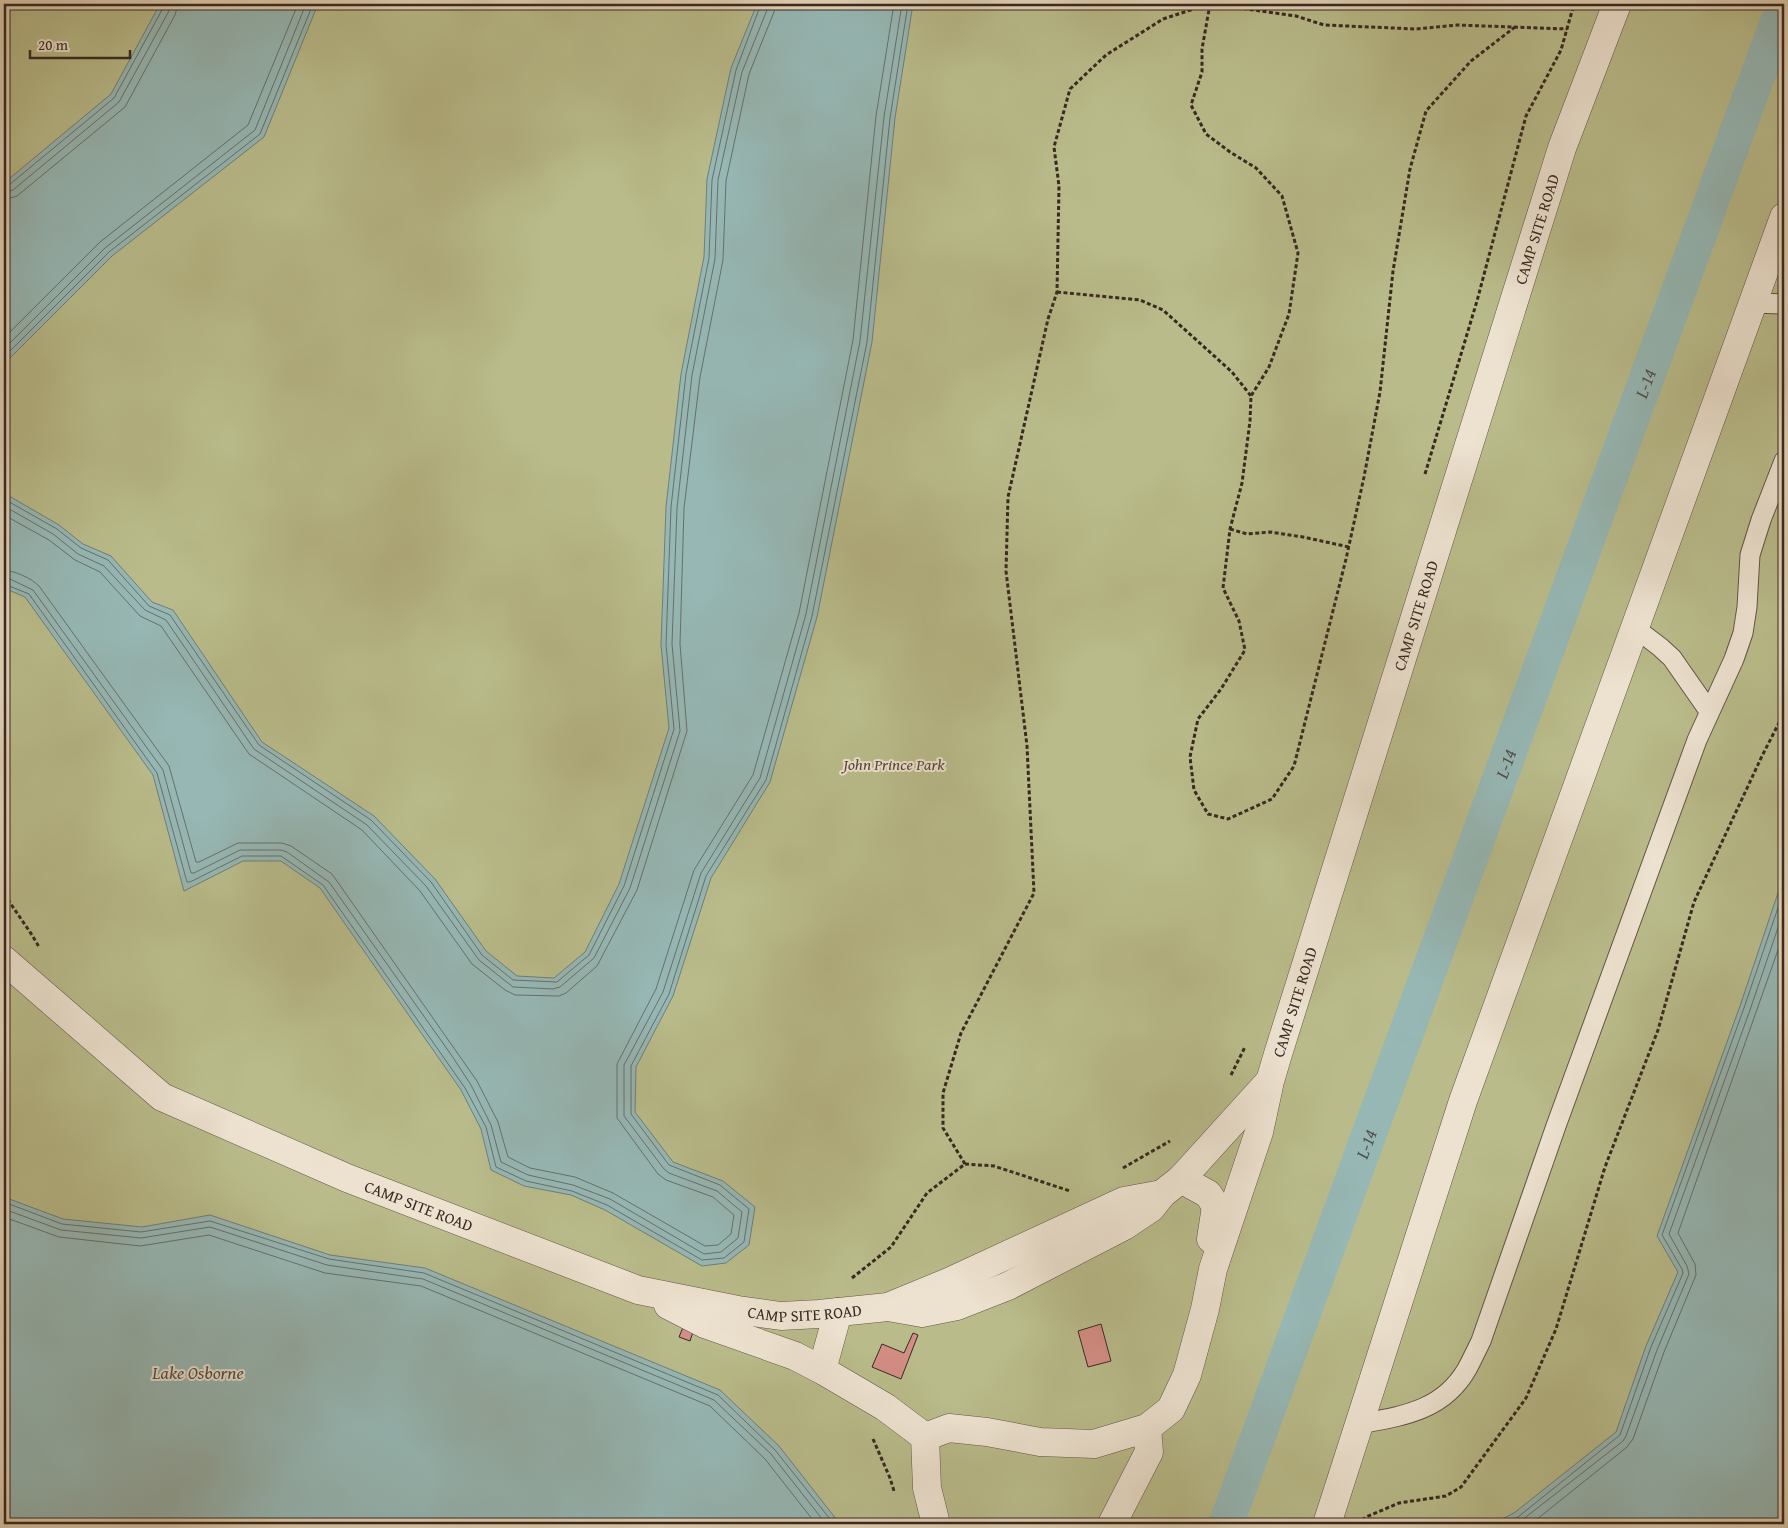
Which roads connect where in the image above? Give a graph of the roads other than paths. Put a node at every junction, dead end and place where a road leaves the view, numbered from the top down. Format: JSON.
{"nodes":[{"id":1,"x":1617,"y":4,"type":"edge"},
{"id":2,"x":1784,"y":217,"type":"edge"},
{"id":3,"x":1753,"y":302,"type":"junction"},
{"id":4,"x":1784,"y":304,"type":"edge"},
{"id":5,"x":1784,"y":461,"type":"edge"},
{"id":6,"x":1635,"y":628,"type":"junction"},
{"id":7,"x":1709,"y":712,"type":"junction"},
{"id":8,"x":4,"y":960,"type":"edge"},
{"id":9,"x":1270,"y":1081,"type":"junction"},
{"id":10,"x":1172,"y":1187,"type":"junction"},
{"id":11,"x":1213,"y":1269,"type":"junction"},
{"id":12,"x":638,"y":1290,"type":"junction"},
{"id":13,"x":838,"y":1312,"type":"junction"},
{"id":14,"x":822,"y":1370,"type":"junction"},
{"id":15,"x":1358,"y":1424,"type":"junction"},
{"id":16,"x":1147,"y":1428,"type":"junction"},
{"id":17,"x":925,"y":1436,"type":"junction"},
{"id":18,"x":936,"y":1524,"type":"edge"},
{"id":19,"x":1112,"y":1524,"type":"edge"},
{"id":20,"x":1327,"y":1524,"type":"edge"}],
"edges":[{"from":1,"to":9,"type":"street","name":"CAMP SITE ROAD"},
{"from":2,"to":3,"type":"street"},
{"from":3,"to":4,"type":"lane"},
{"from":3,"to":6,"type":"street"},
{"from":5,"to":7,"type":"lane"},
{"from":6,"to":7,"type":"lane"},
{"from":6,"to":15,"type":"street"},
{"from":7,"to":15,"type":"lane"},
{"from":8,"to":12,"type":"street","name":"CAMP SITE ROAD"},
{"from":9,"to":10,"type":"street","name":"CAMP SITE ROAD"},
{"from":9,"to":11,"type":"street"},
{"from":10,"to":11,"type":"street"},
{"from":10,"to":13,"type":"street","name":"CAMP SITE ROAD"},
{"from":11,"to":16,"type":"street"},
{"from":12,"to":13,"type":"street","name":"CAMP SITE ROAD"},
{"from":12,"to":14,"type":"street"},
{"from":13,"to":14,"type":"street"},
{"from":14,"to":17,"type":"street"},
{"from":15,"to":20,"type":"street"},
{"from":16,"to":17,"type":"street"},
{"from":16,"to":19,"type":"street"},
{"from":17,"to":18,"type":"street"}]}
